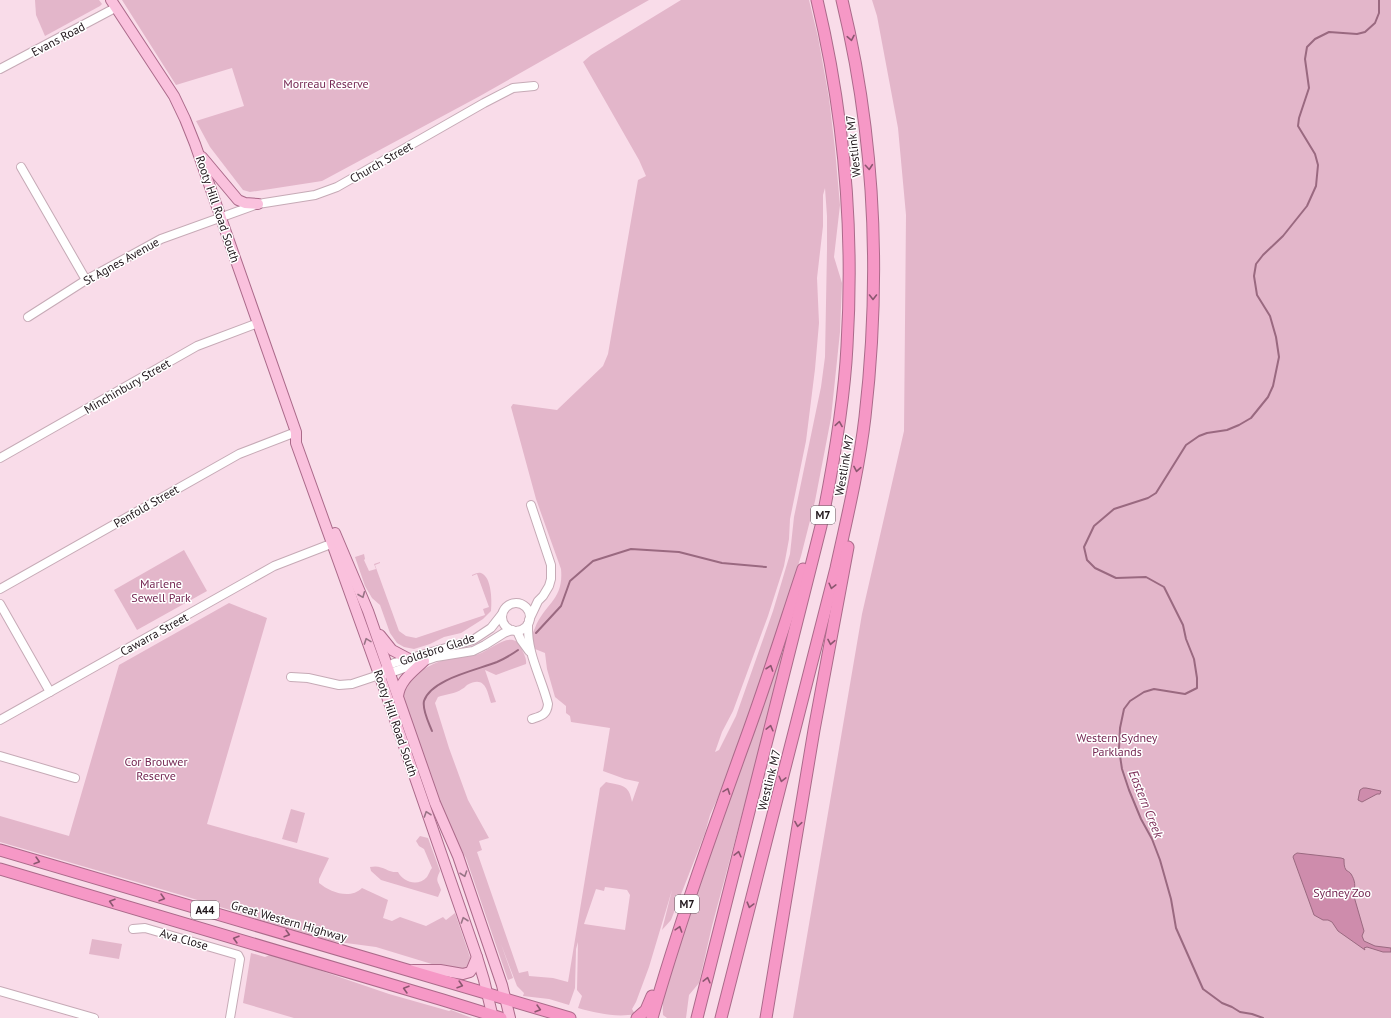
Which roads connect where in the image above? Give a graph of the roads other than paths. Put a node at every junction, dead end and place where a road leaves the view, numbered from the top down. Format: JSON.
{"nodes":[{"id":1,"x":817,"y":0,"type":"edge"},
{"id":2,"x":842,"y":0,"type":"edge"},
{"id":3,"x":113,"y":4,"type":"edge"},
{"id":4,"x":0,"y":69,"type":"edge"},
{"id":5,"x":534,"y":86,"type":"dead end"},
{"id":6,"x":198,"y":153,"type":"junction"},
{"id":7,"x":21,"y":167,"type":"dead end"},
{"id":8,"x":258,"y":204,"type":"junction"},
{"id":9,"x":220,"y":218,"type":"junction"},
{"id":10,"x":86,"y":280,"type":"junction"},
{"id":11,"x":28,"y":317,"type":"dead end"},
{"id":12,"x":258,"y":323,"type":"junction"},
{"id":13,"x":296,"y":432,"type":"junction"},
{"id":14,"x":0,"y":458,"type":"edge"},
{"id":15,"x":853,"y":493,"type":"junction"},
{"id":16,"x":531,"y":505,"type":"dead end"},
{"id":17,"x":821,"y":526,"type":"junction"},
{"id":18,"x":335,"y":542,"type":"junction"},
{"id":19,"x":0,"y":589,"type":"edge"},
{"id":20,"x":538,"y":601,"type":"junction"},
{"id":21,"x":0,"y":604,"type":"edge"},
{"id":22,"x":521,"y":604,"type":"junction"},
{"id":23,"x":502,"y":614,"type":"junction"},
{"id":24,"x":529,"y":622,"type":"junction"},
{"id":25,"x":374,"y":627,"type":"junction"},
{"id":26,"x":515,"y":631,"type":"junction"},
{"id":27,"x":530,"y":651,"type":"junction"},
{"id":28,"x":409,"y":659,"type":"junction"},
{"id":29,"x":424,"y":661,"type":"junction"},
{"id":30,"x":389,"y":670,"type":"junction"},
{"id":31,"x":379,"y":675,"type":"junction"},
{"id":32,"x":291,"y":677,"type":"dead end"},
{"id":33,"x":50,"y":692,"type":"junction"},
{"id":34,"x":398,"y":696,"type":"junction"},
{"id":35,"x":532,"y":719,"type":"dead end"},
{"id":36,"x":0,"y":720,"type":"edge"},
{"id":37,"x":0,"y":756,"type":"edge"},
{"id":38,"x":75,"y":778,"type":"dead end"},
{"id":39,"x":0,"y":850,"type":"edge"},
{"id":40,"x":0,"y":869,"type":"edge"},
{"id":41,"x":781,"y":924,"type":"junction"},
{"id":42,"x":133,"y":929,"type":"dead end"},
{"id":43,"x":477,"y":957,"type":"junction"},
{"id":44,"x":666,"y":966,"type":"junction"},
{"id":45,"x":410,"y":970,"type":"junction"},
{"id":46,"x":0,"y":991,"type":"edge"},
{"id":47,"x":487,"y":993,"type":"junction"},
{"id":48,"x":506,"y":999,"type":"junction"},
{"id":49,"x":443,"y":1000,"type":"junction"},
{"id":50,"x":496,"y":1017,"type":"edge"},
{"id":51,"x":94,"y":1018,"type":"edge"},
{"id":52,"x":230,"y":1018,"type":"edge"},
{"id":53,"x":477,"y":1018,"type":"edge"},
{"id":54,"x":510,"y":1018,"type":"edge"},
{"id":55,"x":570,"y":1018,"type":"edge"},
{"id":56,"x":637,"y":1018,"type":"edge"},
{"id":57,"x":652,"y":1018,"type":"edge"},
{"id":58,"x":697,"y":1018,"type":"edge"},
{"id":59,"x":720,"y":1018,"type":"edge"},
{"id":60,"x":766,"y":1018,"type":"edge"},
{"id":61,"x":771,"y":1018,"type":"edge"}],
"edges":[{"from":17,"to":1,"type":"highway","name":"Westlink M7","number":"M7","one_way":true},
{"from":2,"to":15,"type":"highway","name":"Westlink M7","number":"M7","one_way":true},
{"from":3,"to":4,"type":"street","name":"Evans Road"},
{"from":3,"to":6,"type":"main road","name":"Rooty Hill Road South"},
{"from":5,"to":8,"type":"street","name":"Church Street"},
{"from":6,"to":8,"type":"main road"},
{"from":6,"to":9,"type":"main road","name":"Rooty Hill Road South"},
{"from":7,"to":10,"type":"street"},
{"from":8,"to":9,"type":"street","name":"Church Street"},
{"from":9,"to":10,"type":"street","name":"St Agnes Avenue"},
{"from":9,"to":12,"type":"main road","name":"Rooty Hill Road South"},
{"from":10,"to":11,"type":"street","name":"St Agnes Avenue"},
{"from":12,"to":13,"type":"main road","name":"Rooty Hill Road South"},
{"from":12,"to":14,"type":"street","name":"Minchinbury Street"},
{"from":13,"to":18,"type":"main road","name":"Rooty Hill Road South"},
{"from":13,"to":19,"type":"street","name":"Penfold Street"},
{"from":15,"to":41,"type":"highway","one_way":true},
{"from":15,"to":59,"type":"highway","name":"Westlink M7","number":"M7","one_way":true},
{"from":16,"to":20,"type":"street"},
{"from":44,"to":17,"type":"highway","number":"M7","one_way":true},
{"from":58,"to":17,"type":"highway","name":"Westlink M7","number":"M7","one_way":true},
{"from":18,"to":25,"type":"main road","name":"Rooty Hill Road South","one_way":true},
{"from":31,"to":18,"type":"main road","name":"Rooty Hill Road South","one_way":true},
{"from":18,"to":33,"type":"street","name":"Cawarra Street"},
{"from":20,"to":22,"type":"street","name":"Goldsbro Glade"},
{"from":20,"to":24,"type":"street"},
{"from":21,"to":33,"type":"street"},
{"from":22,"to":23,"type":"street","name":"Goldsbro Glade"},
{"from":22,"to":24,"type":"street"},
{"from":23,"to":26,"type":"street"},
{"from":23,"to":28,"type":"street","name":"Goldsbro Glade"},
{"from":24,"to":26,"type":"street","name":"Goldsbro Glade"},
{"from":24,"to":27,"type":"street"},
{"from":25,"to":28,"type":"main road"},
{"from":25,"to":30,"type":"main road","name":"Rooty Hill Road South"},
{"from":26,"to":27,"type":"street"},
{"from":26,"to":29,"type":"street","name":"Goldsbro Glade"},
{"from":27,"to":35,"type":"street"},
{"from":28,"to":30,"type":"street","name":"Goldsbro Glade"},
{"from":29,"to":30,"type":"street","name":"Goldsbro Glade"},
{"from":29,"to":34,"type":"main road"},
{"from":30,"to":31,"type":"street"},
{"from":30,"to":34,"type":"main road","name":"Rooty Hill Road South"},
{"from":31,"to":32,"type":"street"},
{"from":43,"to":31,"type":"main road","name":"Rooty Hill Road South","one_way":true},
{"from":33,"to":36,"type":"street","name":"Cawarra Street"},
{"from":34,"to":48,"type":"main road","name":"Rooty Hill Road South","one_way":true},
{"from":37,"to":38,"type":"street"},
{"from":39,"to":45,"type":"highway","name":"Great Western Highway","number":"A44","one_way":true},
{"from":49,"to":40,"type":"highway","number":"A44","one_way":true},
{"from":41,"to":60,"type":"highway"},
{"from":41,"to":61,"type":"highway"},
{"from":42,"to":52,"type":"street","name":"Ava Close"},
{"from":43,"to":45,"type":"main road"},
{"from":43,"to":47,"type":"main road","name":"Rooty Hill Road South"},
{"from":44,"to":56,"type":"highway","number":"M7"},
{"from":44,"to":57,"type":"highway","number":"M7"},
{"from":45,"to":47,"type":"highway","name":"Great Western Highway","number":"A44","one_way":true},
{"from":46,"to":51,"type":"street"},
{"from":47,"to":48,"type":"highway","name":"Great Western Highway","number":"A44"},
{"from":47,"to":50,"type":"main road","name":"Rooty Hill Road South"},
{"from":48,"to":54,"type":"main road","name":"Rooty Hill Road South"},
{"from":48,"to":55,"type":"highway","name":"Great Western Highway","number":"A44","one_way":true},
{"from":49,"to":50,"type":"highway","number":"A44"},
{"from":49,"to":53,"type":"main road"}]}
